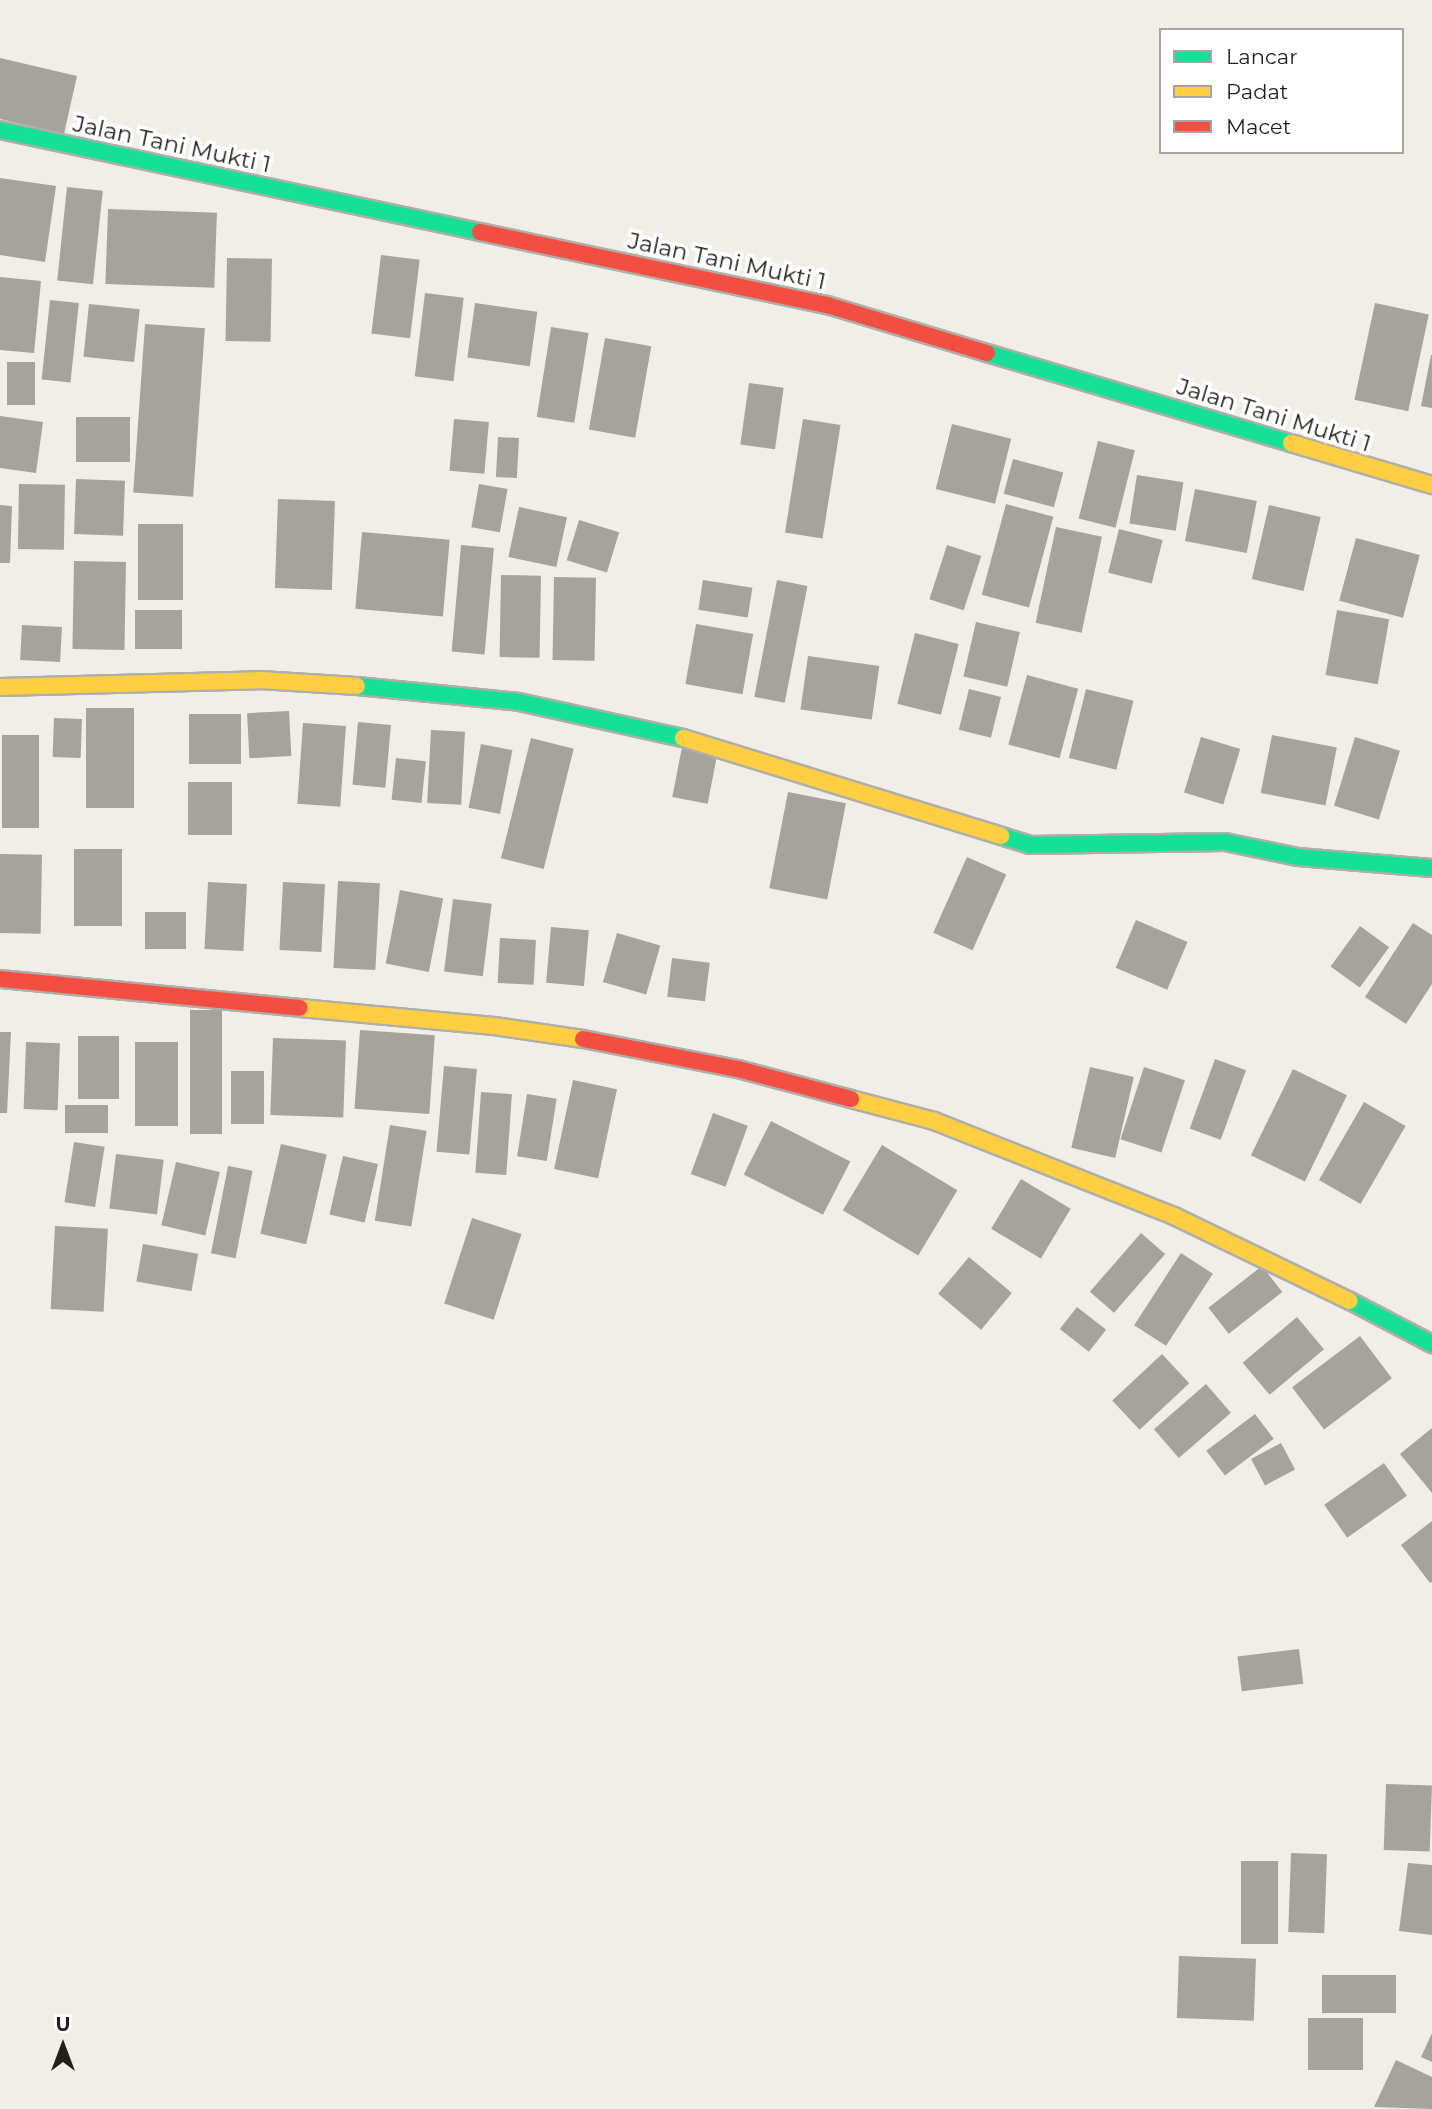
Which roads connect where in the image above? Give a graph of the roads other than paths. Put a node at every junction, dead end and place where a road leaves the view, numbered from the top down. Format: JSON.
{"nodes":[{"id":1,"x":0,"y":130,"type":"edge"},
{"id":2,"x":1432,"y":485,"type":"edge"},
{"id":3,"x":0,"y":687,"type":"edge"},
{"id":4,"x":1432,"y":868,"type":"edge"},
{"id":5,"x":0,"y":979,"type":"edge"},
{"id":6,"x":1432,"y":1344,"type":"edge"}],
"edges":[{"from":1,"to":2,"type":"street","name":"Jalan Tani Mukti 1"},
{"from":3,"to":4,"type":"street"},
{"from":5,"to":6,"type":"street"}]}
